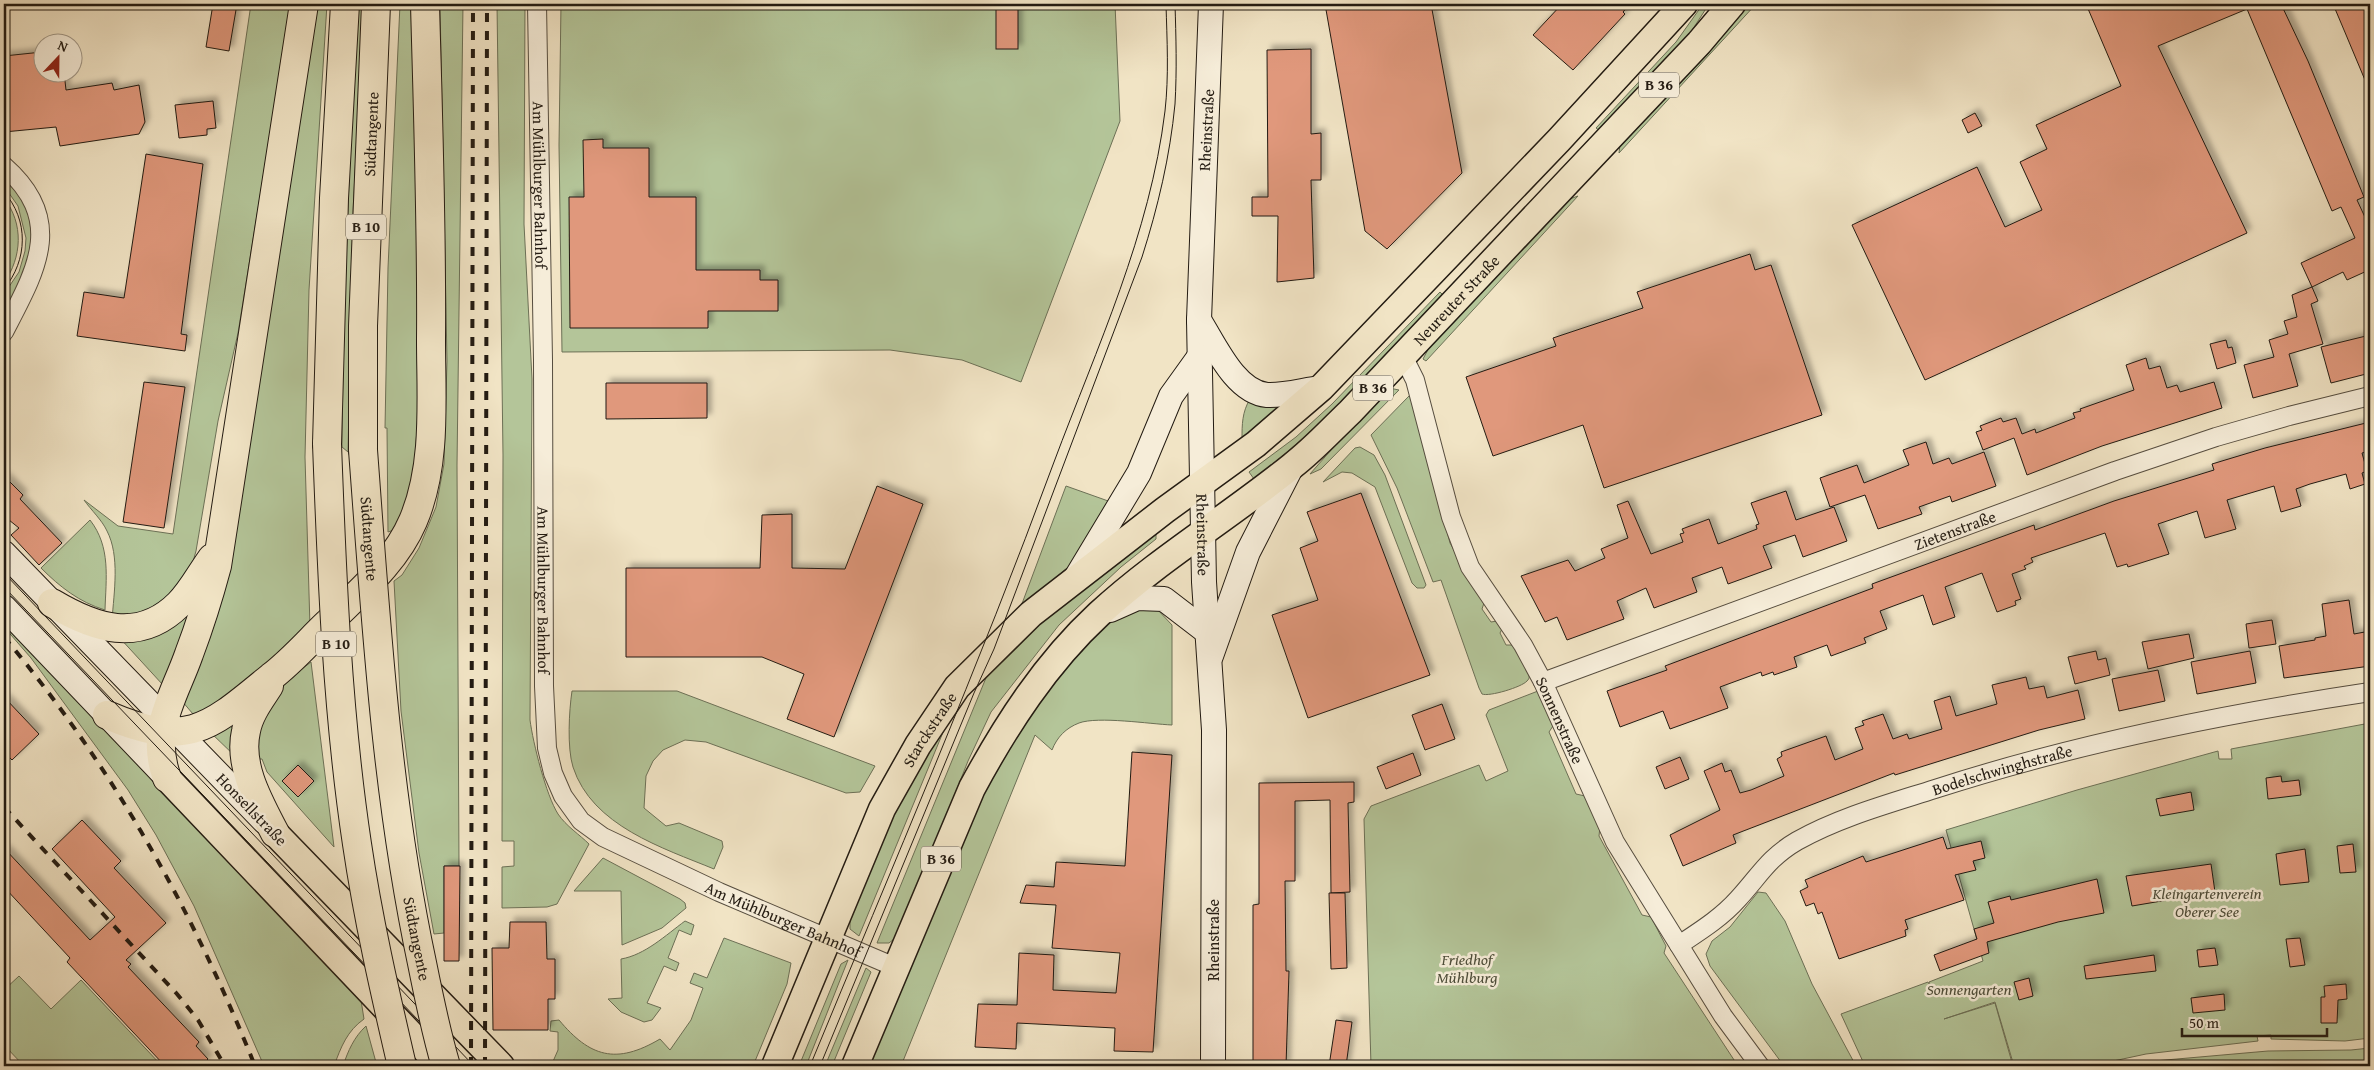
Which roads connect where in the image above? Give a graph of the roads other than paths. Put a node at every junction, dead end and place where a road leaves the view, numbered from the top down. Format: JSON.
{"nodes":[{"id":1,"x":304,"y":4,"type":"edge"},
{"id":2,"x":345,"y":4,"type":"edge"},
{"id":3,"x":376,"y":4,"type":"edge"},
{"id":4,"x":425,"y":4,"type":"edge"},
{"id":5,"x":537,"y":4,"type":"edge"},
{"id":6,"x":1211,"y":4,"type":"edge"},
{"id":7,"x":1684,"y":4,"type":"edge"},
{"id":8,"x":1732,"y":4,"type":"edge"},
{"id":9,"x":4,"y":166,"type":"edge"},
{"id":10,"x":1199,"y":320,"type":"junction"},
{"id":11,"x":4,"y":332,"type":"edge"},
{"id":12,"x":1403,"y":356,"type":"junction"},
{"id":13,"x":1200,"y":357,"type":"junction"},
{"id":14,"x":1321,"y":388,"type":"junction"},
{"id":15,"x":2370,"y":396,"type":"edge"},
{"id":16,"x":1292,"y":466,"type":"junction"},
{"id":17,"x":1202,"y":483,"type":"junction"},
{"id":18,"x":1203,"y":531,"type":"junction"},
{"id":19,"x":220,"y":546,"type":"junction"},
{"id":20,"x":4,"y":552,"type":"edge"},
{"id":21,"x":1074,"y":580,"type":"junction"},
{"id":22,"x":52,"y":604,"type":"junction"},
{"id":23,"x":4,"y":607,"type":"edge"},
{"id":24,"x":1098,"y":615,"type":"junction"},
{"id":25,"x":1207,"y":632,"type":"junction"},
{"id":26,"x":1210,"y":660,"type":"junction"},
{"id":27,"x":279,"y":670,"type":"junction"},
{"id":28,"x":1543,"y":682,"type":"junction"},
{"id":29,"x":2370,"y":692,"type":"edge"},
{"id":30,"x":107,"y":715,"type":"junction"},
{"id":31,"x":167,"y":727,"type":"junction"},
{"id":32,"x":167,"y":778,"type":"junction"},
{"id":33,"x":275,"y":833,"type":"junction"},
{"id":34,"x":828,"y":938,"type":"junction"},
{"id":35,"x":1679,"y":945,"type":"junction"},
{"id":36,"x":895,"y":967,"type":"junction"},
{"id":37,"x":402,"y":1066,"type":"edge"},
{"id":38,"x":441,"y":1066,"type":"edge"},
{"id":39,"x":446,"y":1066,"type":"edge"},
{"id":40,"x":501,"y":1066,"type":"edge"},
{"id":41,"x":775,"y":1066,"type":"edge"},
{"id":42,"x":855,"y":1066,"type":"edge"},
{"id":43,"x":1213,"y":1066,"type":"edge"},
{"id":44,"x":1760,"y":1066,"type":"edge"}],
"edges":[{"from":1,"to":19,"type":"highway"},
{"from":2,"to":37,"type":"highway","name":"Südtangente","number":"B 10","bridge":true},
{"from":3,"to":39,"type":"highway","name":"Südtangente","number":"B 10","bridge":true},
{"from":4,"to":27,"type":"highway"},
{"from":5,"to":34,"type":"street","name":"Am Mühlburger Bahnhof"},
{"from":6,"to":10,"type":"main road","name":"Rheinstraße"},
{"from":7,"to":14,"type":"main road"},
{"from":8,"to":12,"type":"main road","name":"Neureuter Straße","number":"B 36"},
{"from":9,"to":11,"type":"street"},
{"from":10,"to":13,"type":"main road","name":"Rheinstraße"},
{"from":10,"to":14,"type":"main road"},
{"from":12,"to":16,"type":"main road","name":"Neureuter Straße","number":"B 36"},
{"from":12,"to":28,"type":"street","name":"Sonnenstraße"},
{"from":13,"to":17,"type":"main road","name":"Rheinstraße"},
{"from":13,"to":21,"type":"main road"},
{"from":14,"to":17,"type":"main road"},
{"from":15,"to":28,"type":"street","name":"Zietenstraße"},
{"from":16,"to":18,"type":"main road","name":"Neureuter Straße","number":"B 36"},
{"from":16,"to":26,"type":"main road"},
{"from":17,"to":18,"type":"main road","name":"Rheinstraße"},
{"from":17,"to":21,"type":"main road","name":"Starckstraße"},
{"from":18,"to":24,"type":"main road","name":"Neureuter Straße","number":"B 36"},
{"from":18,"to":25,"type":"main road","name":"Rheinstraße"},
{"from":19,"to":22,"type":"highway"},
{"from":19,"to":31,"type":"highway"},
{"from":20,"to":22,"type":"main road","name":"Honsellstraße"},
{"from":21,"to":34,"type":"main road","name":"Starckstraße"},
{"from":22,"to":31,"type":"main road","name":"Honsellstraße"},
{"from":23,"to":30,"type":"main road"},
{"from":24,"to":25,"type":"main road"},
{"from":24,"to":36,"type":"main road","number":"B 36"},
{"from":25,"to":26,"type":"main road","name":"Rheinstraße"},
{"from":26,"to":43,"type":"main road","name":"Rheinstraße"},
{"from":27,"to":31,"type":"highway"},
{"from":27,"to":33,"type":"highway"},
{"from":28,"to":35,"type":"street","name":"Sonnenstraße"},
{"from":29,"to":35,"type":"street","name":"Bodelschwinghstraße"},
{"from":30,"to":31,"type":"highway"},
{"from":30,"to":32,"type":"main road"},
{"from":31,"to":32,"type":"highway"},
{"from":31,"to":33,"type":"main road","name":"Honsellstraße"},
{"from":32,"to":38,"type":"main road"},
{"from":33,"to":40,"type":"main road","name":"Honsellstraße"},
{"from":34,"to":36,"type":"street","name":"Am Mühlburger Bahnhof"},
{"from":34,"to":41,"type":"main road","name":"Starckstraße"},
{"from":35,"to":44,"type":"street","name":"Sonnenstraße"},
{"from":36,"to":42,"type":"main road","number":"B 36"}]}
